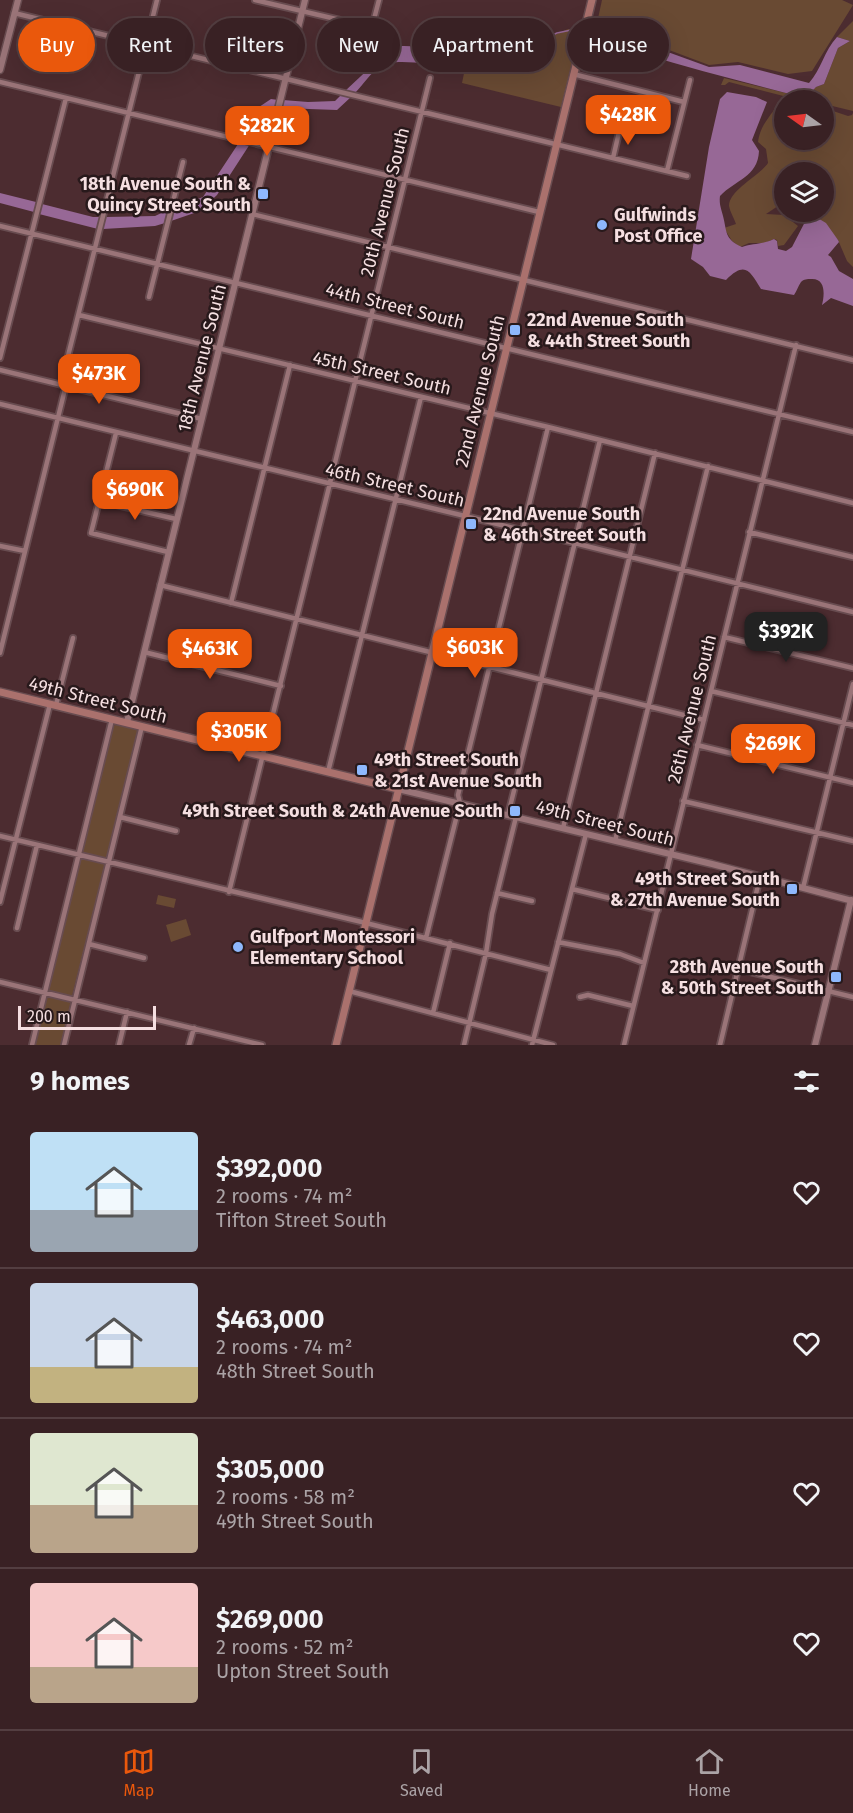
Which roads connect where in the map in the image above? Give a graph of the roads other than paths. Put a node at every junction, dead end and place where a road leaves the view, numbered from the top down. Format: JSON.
{"nodes":[{"id":1,"x":18,"y":0,"type":"edge"},
{"id":2,"x":157,"y":0,"type":"edge"},
{"id":3,"x":255,"y":0,"type":"edge"},
{"id":4,"x":305,"y":0,"type":"edge"},
{"id":5,"x":379,"y":0,"type":"edge"},
{"id":6,"x":592,"y":0,"type":"edge"},
{"id":7,"x":303,"y":11,"type":"junction"},
{"id":8,"x":14,"y":13,"type":"junction"},
{"id":9,"x":153,"y":18,"type":"edge"},
{"id":10,"x":107,"y":36,"type":"edge"},
{"id":11,"x":193,"y":56,"type":"edge"},
{"id":12,"x":0,"y":70,"type":"edge"},
{"id":13,"x":139,"y":72,"type":"edge"},
{"id":14,"x":573,"y":74,"type":"junction"},
{"id":15,"x":286,"y":78,"type":"junction"},
{"id":16,"x":430,"y":78,"type":"dead end"},
{"id":17,"x":690,"y":80,"type":"dead end"},
{"id":18,"x":0,"y":82,"type":"edge"},
{"id":19,"x":66,"y":98,"type":"junction"},
{"id":20,"x":684,"y":102,"type":"junction"},
{"id":21,"x":421,"y":111,"type":"junction"},
{"id":22,"x":129,"y":113,"type":"junction"},
{"id":23,"x":620,"y":128,"type":"dead end"},
{"id":24,"x":556,"y":144,"type":"junction"},
{"id":25,"x":269,"y":146,"type":"junction"},
{"id":26,"x":613,"y":158,"type":"junction"},
{"id":27,"x":183,"y":162,"type":"dead end"},
{"id":28,"x":667,"y":171,"type":"junction"},
{"id":29,"x":687,"y":176,"type":"dead end"},
{"id":30,"x":405,"y":179,"type":"junction"},
{"id":31,"x":539,"y":212,"type":"junction"},
{"id":32,"x":252,"y":214,"type":"junction"},
{"id":33,"x":0,"y":226,"type":"edge"},
{"id":34,"x":31,"y":233,"type":"junction"},
{"id":35,"x":388,"y":246,"type":"junction"},
{"id":36,"x":95,"y":248,"type":"junction"},
{"id":37,"x":158,"y":263,"type":"junction"},
{"id":38,"x":523,"y":280,"type":"junction"},
{"id":39,"x":236,"y":281,"type":"junction"},
{"id":40,"x":149,"y":297,"type":"dead end"},
{"id":41,"x":371,"y":314,"type":"junction"},
{"id":42,"x":79,"y":315,"type":"junction"},
{"id":43,"x":796,"y":345,"type":"junction"},
{"id":44,"x":506,"y":347,"type":"junction"},
{"id":45,"x":220,"y":348,"type":"junction"},
{"id":46,"x":0,"y":358,"type":"edge"},
{"id":47,"x":853,"y":360,"type":"edge"},
{"id":48,"x":290,"y":365,"type":"junction"},
{"id":49,"x":0,"y":370,"type":"edge"},
{"id":50,"x":355,"y":381,"type":"junction"},
{"id":51,"x":64,"y":385,"type":"junction"},
{"id":52,"x":421,"y":397,"type":"junction"},
{"id":53,"x":0,"y":404,"type":"edge"},
{"id":54,"x":490,"y":413,"type":"junction"},
{"id":55,"x":779,"y":414,"type":"junction"},
{"id":56,"x":202,"y":418,"type":"junction"},
{"id":57,"x":57,"y":419,"type":"junction"},
{"id":58,"x":548,"y":427,"type":"junction"},
{"id":59,"x":853,"y":432,"type":"edge"},
{"id":60,"x":116,"y":433,"type":"junction"},
{"id":61,"x":600,"y":440,"type":"junction"},
{"id":62,"x":194,"y":451,"type":"junction"},
{"id":63,"x":655,"y":453,"type":"junction"},
{"id":64,"x":708,"y":466,"type":"junction"},
{"id":65,"x":263,"y":468,"type":"junction"},
{"id":66,"x":763,"y":479,"type":"junction"},
{"id":67,"x":330,"y":484,"type":"junction"},
{"id":68,"x":395,"y":500,"type":"junction"},
{"id":69,"x":99,"y":501,"type":"junction"},
{"id":70,"x":853,"y":503,"type":"edge"},
{"id":71,"x":465,"y":516,"type":"junction"},
{"id":72,"x":176,"y":519,"type":"junction"},
{"id":73,"x":523,"y":531,"type":"junction"},
{"id":74,"x":750,"y":532,"type":"junction"},
{"id":75,"x":574,"y":543,"type":"junction"},
{"id":76,"x":0,"y":546,"type":"edge"},
{"id":77,"x":25,"y":552,"type":"junction"},
{"id":78,"x":168,"y":552,"type":"junction"},
{"id":79,"x":629,"y":557,"type":"junction"},
{"id":80,"x":853,"y":557,"type":"edge"},
{"id":81,"x":681,"y":569,"type":"junction"},
{"id":82,"x":737,"y":583,"type":"junction"},
{"id":83,"x":160,"y":585,"type":"junction"},
{"id":84,"x":231,"y":603,"type":"junction"},
{"id":85,"x":853,"y":612,"type":"edge"},
{"id":86,"x":297,"y":618,"type":"junction"},
{"id":87,"x":362,"y":636,"type":"junction"},
{"id":88,"x":724,"y":637,"type":"junction"},
{"id":89,"x":73,"y":638,"type":"dead end"},
{"id":90,"x":144,"y":652,"type":"junction"},
{"id":91,"x":431,"y":652,"type":"junction"},
{"id":92,"x":0,"y":653,"type":"edge"},
{"id":93,"x":490,"y":667,"type":"junction"},
{"id":94,"x":853,"y":668,"type":"edge"},
{"id":95,"x":541,"y":679,"type":"junction"},
{"id":96,"x":853,"y":684,"type":"edge"},
{"id":97,"x":281,"y":686,"type":"junction"},
{"id":98,"x":711,"y":691,"type":"junction"},
{"id":99,"x":0,"y":692,"type":"edge"},
{"id":100,"x":596,"y":692,"type":"junction"},
{"id":101,"x":53,"y":704,"type":"junction"},
{"id":102,"x":648,"y":706,"type":"junction"},
{"id":103,"x":112,"y":719,"type":"junction"},
{"id":104,"x":704,"y":720,"type":"junction"},
{"id":105,"x":127,"y":722,"type":"junction"},
{"id":106,"x":844,"y":723,"type":"junction"},
{"id":107,"x":853,"y":725,"type":"edge"},
{"id":108,"x":142,"y":726,"type":"junction"},
{"id":109,"x":697,"y":745,"type":"junction"},
{"id":110,"x":264,"y":756,"type":"junction"},
{"id":111,"x":328,"y":772,"type":"junction"},
{"id":112,"x":830,"y":777,"type":"junction"},
{"id":113,"x":853,"y":783,"type":"edge"},
{"id":114,"x":398,"y":789,"type":"junction"},
{"id":115,"x":683,"y":801,"type":"junction"},
{"id":116,"x":459,"y":803,"type":"junction"},
{"id":117,"x":508,"y":815,"type":"junction"},
{"id":118,"x":516,"y":816,"type":"junction"},
{"id":119,"x":120,"y":818,"type":"junction"},
{"id":120,"x":563,"y":828,"type":"junction"},
{"id":121,"x":176,"y":831,"type":"dead end"},
{"id":122,"x":817,"y":832,"type":"junction"},
{"id":123,"x":586,"y":834,"type":"junction"},
{"id":124,"x":0,"y":836,"type":"edge"},
{"id":125,"x":17,"y":840,"type":"junction"},
{"id":126,"x":615,"y":841,"type":"junction"},
{"id":127,"x":853,"y":841,"type":"edge"},
{"id":128,"x":37,"y":845,"type":"junction"},
{"id":129,"x":671,"y":854,"type":"junction"},
{"id":130,"x":79,"y":855,"type":"junction"},
{"id":131,"x":109,"y":861,"type":"junction"},
{"id":132,"x":0,"y":875,"type":"edge"},
{"id":133,"x":7,"y":877,"type":"junction"},
{"id":134,"x":760,"y":878,"type":"junction"},
{"id":135,"x":803,"y":888,"type":"junction"},
{"id":136,"x":572,"y":889,"type":"junction"},
{"id":137,"x":229,"y":892,"type":"junction"},
{"id":138,"x":497,"y":893,"type":"junction"},
{"id":139,"x":852,"y":900,"type":"edge"},
{"id":140,"x":532,"y":901,"type":"dead end"},
{"id":141,"x":0,"y":902,"type":"edge"},
{"id":142,"x":658,"y":910,"type":"junction"},
{"id":143,"x":366,"y":923,"type":"junction"},
{"id":144,"x":17,"y":928,"type":"dead end"},
{"id":145,"x":426,"y":938,"type":"junction"},
{"id":146,"x":558,"y":942,"type":"junction"},
{"id":147,"x":89,"y":944,"type":"junction"},
{"id":148,"x":450,"y":944,"type":"junction"},
{"id":149,"x":486,"y":953,"type":"junction"},
{"id":150,"x":144,"y":958,"type":"dead end"},
{"id":151,"x":644,"y":963,"type":"junction"},
{"id":152,"x":738,"y":969,"type":"junction"},
{"id":153,"x":551,"y":970,"type":"junction"},
{"id":154,"x":0,"y":981,"type":"edge"},
{"id":155,"x":349,"y":991,"type":"junction"},
{"id":156,"x":829,"y":991,"type":"junction"},
{"id":157,"x":45,"y":992,"type":"junction"},
{"id":158,"x":580,"y":997,"type":"dead end"},
{"id":159,"x":853,"y":997,"type":"edge"},
{"id":160,"x":74,"y":999,"type":"junction"},
{"id":161,"x":633,"y":1006,"type":"junction"},
{"id":162,"x":127,"y":1011,"type":"junction"},
{"id":163,"x":433,"y":1013,"type":"junction"},
{"id":164,"x":469,"y":1023,"type":"junction"},
{"id":165,"x":194,"y":1028,"type":"junction"},
{"id":166,"x":533,"y":1043,"type":"edge"},
{"id":167,"x":32,"y":1045,"type":"edge"},
{"id":168,"x":64,"y":1045,"type":"edge"},
{"id":169,"x":119,"y":1045,"type":"edge"},
{"id":170,"x":189,"y":1045,"type":"edge"},
{"id":171,"x":262,"y":1045,"type":"edge"},
{"id":172,"x":336,"y":1045,"type":"edge"},
{"id":173,"x":464,"y":1045,"type":"edge"},
{"id":174,"x":553,"y":1045,"type":"edge"},
{"id":175,"x":624,"y":1045,"type":"edge"},
{"id":176,"x":720,"y":1045,"type":"edge"},
{"id":177,"x":815,"y":1045,"type":"edge"}],
"edges":[{"from":1,"to":8,"type":"street"},
{"from":2,"to":9,"type":"street"},
{"from":3,"to":7,"type":"street"},
{"from":4,"to":7,"type":"street","name":"18th Avenue South"},
{"from":5,"to":7,"type":"street"},
{"from":6,"to":14,"type":"main road","name":"22nd Avenue South"},
{"from":7,"to":15,"type":"street","name":"18th Avenue South"},
{"from":8,"to":10,"type":"street"},
{"from":8,"to":12,"type":"street"},
{"from":11,"to":15,"type":"street"},
{"from":13,"to":22,"type":"street"},
{"from":14,"to":20,"type":"street"},
{"from":14,"to":24,"type":"main road","name":"22nd Avenue South"},
{"from":15,"to":21,"type":"street"},
{"from":15,"to":25,"type":"street","name":"18th Avenue South"},
{"from":16,"to":21,"type":"street","name":"20th Avenue South"},
{"from":17,"to":20,"type":"street"},
{"from":18,"to":19,"type":"street"},
{"from":19,"to":22,"type":"street"},
{"from":19,"to":34,"type":"street"},
{"from":20,"to":28,"type":"street"},
{"from":21,"to":24,"type":"street"},
{"from":21,"to":30,"type":"street","name":"20th Avenue South"},
{"from":22,"to":25,"type":"street"},
{"from":22,"to":36,"type":"street"},
{"from":23,"to":26,"type":"street"},
{"from":24,"to":26,"type":"street"},
{"from":24,"to":31,"type":"main road","name":"22nd Avenue South"},
{"from":25,"to":30,"type":"street"},
{"from":25,"to":32,"type":"street","name":"18th Avenue South"},
{"from":26,"to":28,"type":"street"},
{"from":27,"to":37,"type":"street"},
{"from":28,"to":29,"type":"street"},
{"from":30,"to":31,"type":"street"},
{"from":30,"to":35,"type":"street","name":"20th Avenue South"},
{"from":31,"to":38,"type":"main road","name":"22nd Avenue South"},
{"from":32,"to":35,"type":"street"},
{"from":32,"to":39,"type":"street","name":"18th Avenue South"},
{"from":33,"to":34,"type":"street","name":"44th Street South"},
{"from":34,"to":36,"type":"street","name":"44th Street South"},
{"from":34,"to":46,"type":"street"},
{"from":35,"to":38,"type":"street"},
{"from":35,"to":41,"type":"street","name":"20th Avenue South"},
{"from":36,"to":37,"type":"street","name":"44th Street South"},
{"from":36,"to":42,"type":"street"},
{"from":37,"to":39,"type":"street","name":"44th Street South"},
{"from":37,"to":40,"type":"street"},
{"from":38,"to":43,"type":"street"},
{"from":38,"to":44,"type":"main road","name":"22nd Avenue South"},
{"from":39,"to":41,"type":"street","name":"44th Street South"},
{"from":39,"to":45,"type":"street","name":"18th Avenue South"},
{"from":41,"to":44,"type":"street","name":"44th Street South"},
{"from":41,"to":50,"type":"street","name":"20th Avenue South"},
{"from":42,"to":45,"type":"street","name":"45th Street South"},
{"from":42,"to":51,"type":"street"},
{"from":43,"to":47,"type":"street"},
{"from":43,"to":55,"type":"street","name":"26th Avenue South"},
{"from":44,"to":54,"type":"main road","name":"22nd Avenue South"},
{"from":44,"to":55,"type":"street","name":"44th Street South"},
{"from":45,"to":48,"type":"street","name":"45th Street South"},
{"from":45,"to":56,"type":"street","name":"18th Avenue South"},
{"from":48,"to":50,"type":"street","name":"45th Street South"},
{"from":48,"to":65,"type":"street"},
{"from":49,"to":51,"type":"street"},
{"from":50,"to":52,"type":"street","name":"45th Street South"},
{"from":50,"to":67,"type":"street","name":"20th Avenue South"},
{"from":51,"to":56,"type":"street"},
{"from":51,"to":57,"type":"street"},
{"from":52,"to":54,"type":"street","name":"45th Street South"},
{"from":52,"to":68,"type":"street"},
{"from":53,"to":57,"type":"street","name":"46th Street South"},
{"from":54,"to":58,"type":"street","name":"45th Street South"},
{"from":54,"to":71,"type":"main road","name":"22nd Avenue South"},
{"from":55,"to":59,"type":"street","name":"44th Street South"},
{"from":55,"to":66,"type":"street","name":"26th Avenue South"},
{"from":56,"to":62,"type":"street","name":"18th Avenue South"},
{"from":57,"to":60,"type":"street","name":"46th Street South"},
{"from":57,"to":77,"type":"street"},
{"from":58,"to":61,"type":"street","name":"45th Street South"},
{"from":58,"to":73,"type":"street"},
{"from":60,"to":62,"type":"street","name":"46th Street South"},
{"from":60,"to":69,"type":"street"},
{"from":61,"to":63,"type":"street","name":"45th Street South"},
{"from":61,"to":75,"type":"street"},
{"from":62,"to":65,"type":"street","name":"46th Street South"},
{"from":62,"to":72,"type":"street","name":"18th Avenue South"},
{"from":63,"to":64,"type":"street","name":"45th Street South"},
{"from":63,"to":79,"type":"street"},
{"from":64,"to":66,"type":"street","name":"45th Street South"},
{"from":64,"to":81,"type":"street"},
{"from":65,"to":67,"type":"street","name":"46th Street South"},
{"from":65,"to":84,"type":"street"},
{"from":66,"to":70,"type":"street","name":"45th Street South"},
{"from":66,"to":74,"type":"street","name":"26th Avenue South"},
{"from":67,"to":68,"type":"street","name":"46th Street South"},
{"from":67,"to":86,"type":"street","name":"20th Avenue South"},
{"from":68,"to":71,"type":"street","name":"46th Street South"},
{"from":68,"to":87,"type":"street"},
{"from":69,"to":72,"type":"street"},
{"from":69,"to":78,"type":"street"},
{"from":71,"to":73,"type":"street","name":"46th Street South"},
{"from":71,"to":91,"type":"main road","name":"22nd Avenue South"},
{"from":72,"to":78,"type":"street","name":"18th Avenue South"},
{"from":73,"to":75,"type":"street","name":"46th Street South"},
{"from":73,"to":93,"type":"street"},
{"from":74,"to":80,"type":"street"},
{"from":74,"to":82,"type":"street","name":"26th Avenue South"},
{"from":75,"to":79,"type":"street","name":"46th Street South"},
{"from":75,"to":95,"type":"street"},
{"from":76,"to":77,"type":"street"},
{"from":77,"to":92,"type":"street"},
{"from":78,"to":83,"type":"street","name":"18th Avenue South"},
{"from":79,"to":81,"type":"street","name":"46th Street South"},
{"from":79,"to":100,"type":"street"},
{"from":81,"to":82,"type":"street","name":"46th Street South"},
{"from":81,"to":102,"type":"street"},
{"from":82,"to":85,"type":"street","name":"46th Street South"},
{"from":82,"to":88,"type":"street","name":"26th Avenue South"},
{"from":83,"to":84,"type":"street"},
{"from":83,"to":90,"type":"street","name":"18th Avenue South"},
{"from":84,"to":86,"type":"street"},
{"from":86,"to":87,"type":"street"},
{"from":86,"to":97,"type":"street","name":"20th Avenue South"},
{"from":87,"to":91,"type":"street"},
{"from":87,"to":111,"type":"street"},
{"from":88,"to":94,"type":"street"},
{"from":88,"to":98,"type":"street","name":"26th Avenue South"},
{"from":89,"to":101,"type":"street"},
{"from":90,"to":97,"type":"street"},
{"from":90,"to":105,"type":"street","name":"18th Avenue South"},
{"from":91,"to":93,"type":"street"},
{"from":91,"to":114,"type":"main road","name":"22nd Avenue South"},
{"from":93,"to":95,"type":"street"},
{"from":93,"to":116,"type":"street"},
{"from":95,"to":100,"type":"street"},
{"from":95,"to":117,"type":"street"},
{"from":96,"to":106,"type":"street"},
{"from":97,"to":110,"type":"street","name":"20th Avenue South"},
{"from":98,"to":104,"type":"street","name":"26th Avenue South"},
{"from":98,"to":106,"type":"street"},
{"from":99,"to":101,"type":"main road","name":"49th Street South"},
{"from":100,"to":102,"type":"street"},
{"from":100,"to":120,"type":"street"},
{"from":101,"to":103,"type":"main road","name":"49th Street South"},
{"from":101,"to":125,"type":"street"},
{"from":102,"to":104,"type":"street"},
{"from":102,"to":126,"type":"street"},
{"from":103,"to":105,"type":"main road","name":"49th Street South"},
{"from":103,"to":130,"type":"street"},
{"from":104,"to":109,"type":"street","name":"26th Avenue South"},
{"from":105,"to":108,"type":"main road","name":"49th Street South"},
{"from":106,"to":107,"type":"street"},
{"from":106,"to":112,"type":"street"},
{"from":108,"to":110,"type":"main road","name":"49th Street South"},
{"from":108,"to":119,"type":"street"},
{"from":109,"to":112,"type":"street"},
{"from":109,"to":115,"type":"street","name":"26th Avenue South"},
{"from":110,"to":111,"type":"main road","name":"49th Street South"},
{"from":110,"to":137,"type":"street","name":"20th Avenue South"},
{"from":111,"to":114,"type":"main road","name":"49th Street South"},
{"from":112,"to":113,"type":"street"},
{"from":112,"to":122,"type":"street"},
{"from":114,"to":116,"type":"street","name":"49th Street South"},
{"from":114,"to":143,"type":"main road","name":"22nd Avenue South"},
{"from":115,"to":122,"type":"street"},
{"from":115,"to":129,"type":"street","name":"26th Avenue South"},
{"from":116,"to":117,"type":"street","name":"49th Street South"},
{"from":116,"to":145,"type":"street"},
{"from":117,"to":118,"type":"street","name":"49th Street South"},
{"from":118,"to":120,"type":"street","name":"49th Street South"},
{"from":118,"to":138,"type":"street"},
{"from":119,"to":121,"type":"street"},
{"from":119,"to":131,"type":"street"},
{"from":120,"to":123,"type":"street","name":"49th Street South"},
{"from":122,"to":127,"type":"street"},
{"from":122,"to":135,"type":"street"},
{"from":123,"to":126,"type":"street","name":"49th Street South"},
{"from":123,"to":136,"type":"street"},
{"from":124,"to":125,"type":"street"},
{"from":125,"to":128,"type":"street"},
{"from":125,"to":133,"type":"street"},
{"from":126,"to":129,"type":"street","name":"49th Street South"},
{"from":128,"to":130,"type":"street"},
{"from":128,"to":144,"type":"street"},
{"from":129,"to":134,"type":"street","name":"49th Street South"},
{"from":129,"to":142,"type":"street","name":"26th Avenue South"},
{"from":130,"to":131,"type":"street"},
{"from":130,"to":157,"type":"street"},
{"from":131,"to":137,"type":"street"},
{"from":131,"to":147,"type":"street"},
{"from":132,"to":133,"type":"street"},
{"from":133,"to":141,"type":"street"},
{"from":134,"to":135,"type":"street","name":"49th Street South"},
{"from":134,"to":152,"type":"street"},
{"from":135,"to":139,"type":"street","name":"49th Street South"},
{"from":136,"to":142,"type":"street"},
{"from":136,"to":146,"type":"street"},
{"from":137,"to":143,"type":"street"},
{"from":138,"to":140,"type":"street"},
{"from":138,"to":149,"type":"street"},
{"from":139,"to":156,"type":"street"},
{"from":142,"to":151,"type":"street","name":"26th Avenue South"},
{"from":143,"to":145,"type":"street"},
{"from":143,"to":155,"type":"main road","name":"22nd Avenue South"},
{"from":145,"to":148,"type":"street"},
{"from":146,"to":151,"type":"street"},
{"from":146,"to":153,"type":"street"},
{"from":147,"to":150,"type":"street"},
{"from":147,"to":160,"type":"street"},
{"from":148,"to":149,"type":"street"},
{"from":148,"to":163,"type":"street"},
{"from":149,"to":153,"type":"street"},
{"from":149,"to":164,"type":"street"},
{"from":151,"to":161,"type":"street","name":"26th Avenue South"},
{"from":152,"to":156,"type":"street"},
{"from":152,"to":176,"type":"street"},
{"from":153,"to":166,"type":"street"},
{"from":154,"to":157,"type":"street"},
{"from":155,"to":163,"type":"street"},
{"from":155,"to":172,"type":"main road","name":"22nd Avenue South"},
{"from":156,"to":159,"type":"street"},
{"from":156,"to":177,"type":"street"},
{"from":157,"to":160,"type":"street"},
{"from":157,"to":167,"type":"street"},
{"from":158,"to":161,"type":"street"},
{"from":160,"to":162,"type":"street"},
{"from":160,"to":168,"type":"street"},
{"from":161,"to":175,"type":"street","name":"26th Avenue South"},
{"from":162,"to":165,"type":"street"},
{"from":162,"to":169,"type":"street"},
{"from":163,"to":164,"type":"street"},
{"from":164,"to":166,"type":"street"},
{"from":164,"to":173,"type":"street"},
{"from":165,"to":170,"type":"street"},
{"from":165,"to":171,"type":"street"},
{"from":166,"to":174,"type":"street"}]}
